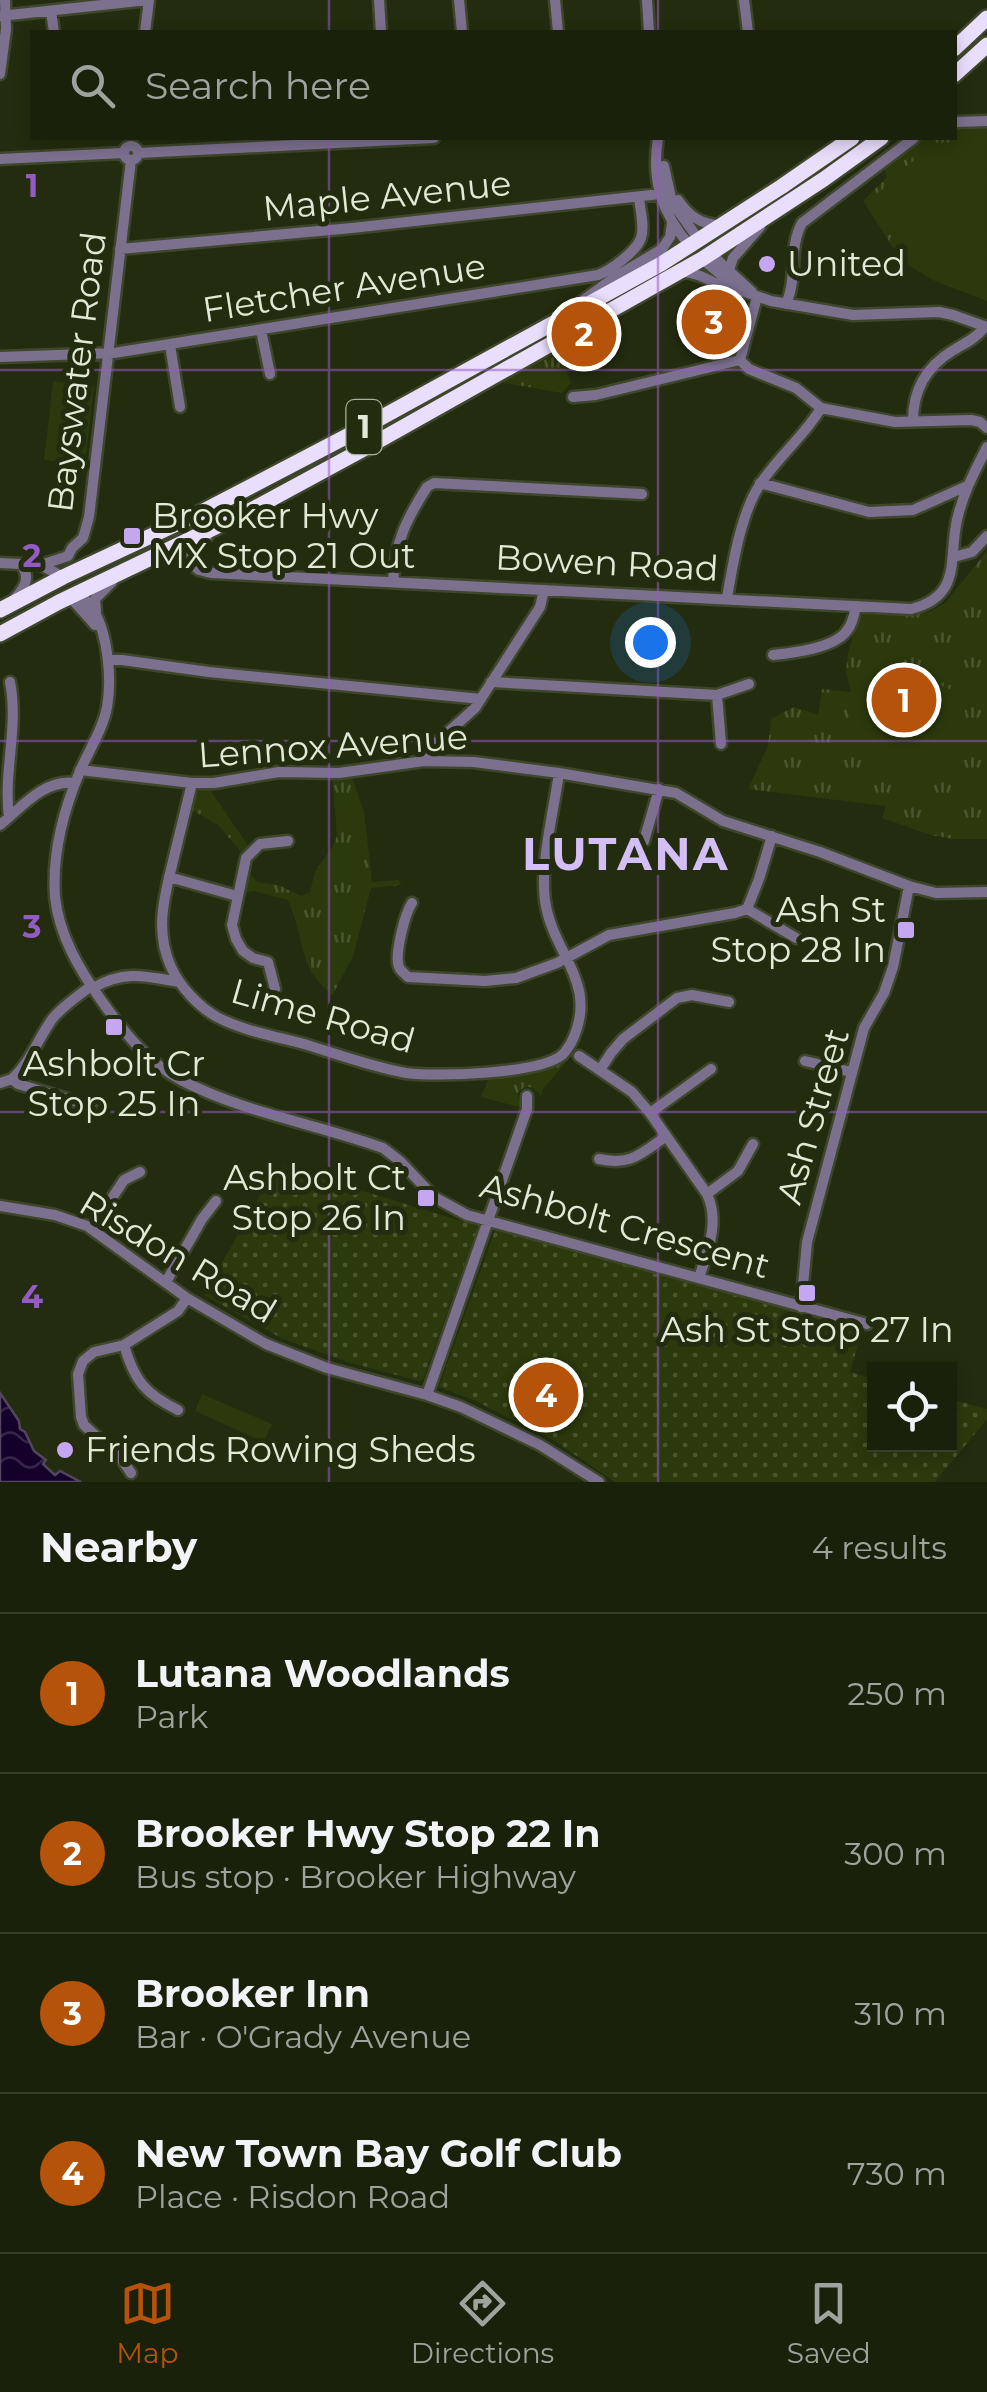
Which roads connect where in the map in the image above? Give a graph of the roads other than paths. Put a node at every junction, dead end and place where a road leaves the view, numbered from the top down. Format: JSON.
{"nodes":[{"id":1,"x":5,"y":0,"type":"edge"},
{"id":2,"x":148,"y":0,"type":"edge"},
{"id":3,"x":379,"y":0,"type":"edge"},
{"id":4,"x":459,"y":0,"type":"edge"},
{"id":5,"x":555,"y":0,"type":"edge"},
{"id":6,"x":647,"y":0,"type":"edge"},
{"id":7,"x":744,"y":0,"type":"edge"},
{"id":8,"x":51,"y":10,"type":"junction"},
{"id":9,"x":3,"y":16,"type":"edge"},
{"id":10,"x":987,"y":18,"type":"edge"},
{"id":11,"x":54,"y":30,"type":"edge"},
{"id":12,"x":145,"y":30,"type":"edge"},
{"id":13,"x":381,"y":30,"type":"edge"},
{"id":14,"x":462,"y":30,"type":"edge"},
{"id":15,"x":558,"y":30,"type":"edge"},
{"id":16,"x":649,"y":30,"type":"edge"},
{"id":17,"x":748,"y":30,"type":"edge"},
{"id":18,"x":987,"y":45,"type":"edge"},
{"id":19,"x":957,"y":46,"type":"edge"},
{"id":20,"x":957,"y":72,"type":"edge"},
{"id":21,"x":0,"y":74,"type":"edge"},
{"id":22,"x":987,"y":121,"type":"edge"},
{"id":23,"x":957,"y":122,"type":"edge"},
{"id":24,"x":316,"y":140,"type":"edge"},
{"id":25,"x":658,"y":140,"type":"edge"},
{"id":26,"x":659,"y":140,"type":"edge"},
{"id":27,"x":849,"y":140,"type":"edge"},
{"id":28,"x":878,"y":140,"type":"edge"},
{"id":29,"x":911,"y":140,"type":"edge"},
{"id":30,"x":242,"y":142,"type":"edge"},
{"id":31,"x":132,"y":150,"type":"edge"},
{"id":32,"x":0,"y":159,"type":"edge"},
{"id":33,"x":666,"y":178,"type":"junction"},
{"id":34,"x":660,"y":194,"type":"junction"},
{"id":35,"x":639,"y":198,"type":"junction"},
{"id":36,"x":774,"y":212,"type":"junction"},
{"id":37,"x":672,"y":223,"type":"junction"},
{"id":38,"x":722,"y":225,"type":"junction"},
{"id":39,"x":120,"y":249,"type":"junction"},
{"id":40,"x":700,"y":249,"type":"junction"},
{"id":41,"x":729,"y":270,"type":"junction"},
{"id":42,"x":677,"y":272,"type":"junction"},
{"id":43,"x":754,"y":296,"type":"junction"},
{"id":44,"x":786,"y":304,"type":"junction"},
{"id":45,"x":566,"y":314,"type":"junction"},
{"id":46,"x":986,"y":327,"type":"edge"},
{"id":47,"x":261,"y":330,"type":"junction"},
{"id":48,"x":170,"y":344,"type":"junction"},
{"id":49,"x":109,"y":352,"type":"junction"},
{"id":50,"x":0,"y":357,"type":"edge"},
{"id":51,"x":740,"y":360,"type":"junction"},
{"id":52,"x":270,"y":374,"type":"dead end"},
{"id":53,"x":572,"y":397,"type":"dead end"},
{"id":54,"x":180,"y":407,"type":"dead end"},
{"id":55,"x":822,"y":408,"type":"junction"},
{"id":56,"x":913,"y":421,"type":"junction"},
{"id":57,"x":987,"y":428,"type":"edge"},
{"id":58,"x":987,"y":446,"type":"edge"},
{"id":59,"x":760,"y":483,"type":"junction"},
{"id":60,"x":967,"y":486,"type":"junction"},
{"id":61,"x":642,"y":494,"type":"dead end"},
{"id":62,"x":230,"y":520,"type":"junction"},
{"id":63,"x":987,"y":536,"type":"edge"},
{"id":64,"x":172,"y":548,"type":"junction"},
{"id":65,"x":954,"y":557,"type":"junction"},
{"id":66,"x":190,"y":562,"type":"junction"},
{"id":67,"x":0,"y":563,"type":"edge"},
{"id":68,"x":20,"y":565,"type":"junction"},
{"id":69,"x":41,"y":566,"type":"junction"},
{"id":70,"x":133,"y":566,"type":"junction"},
{"id":71,"x":394,"y":582,"type":"junction"},
{"id":72,"x":66,"y":590,"type":"junction"},
{"id":73,"x":544,"y":590,"type":"junction"},
{"id":74,"x":727,"y":598,"type":"junction"},
{"id":75,"x":856,"y":606,"type":"junction"},
{"id":76,"x":4,"y":608,"type":"edge"},
{"id":77,"x":97,"y":618,"type":"junction"},
{"id":78,"x":0,"y":622,"type":"edge"},
{"id":79,"x":102,"y":634,"type":"junction"},
{"id":80,"x":0,"y":636,"type":"edge"},
{"id":81,"x":773,"y":655,"type":"dead end"},
{"id":82,"x":108,"y":660,"type":"junction"},
{"id":83,"x":10,"y":682,"type":"dead end"},
{"id":84,"x":491,"y":682,"type":"junction"},
{"id":85,"x":749,"y":684,"type":"dead end"},
{"id":86,"x":716,"y":695,"type":"junction"},
{"id":87,"x":481,"y":698,"type":"junction"},
{"id":88,"x":721,"y":744,"type":"dead end"},
{"id":89,"x":424,"y":761,"type":"junction"},
{"id":90,"x":80,"y":770,"type":"junction"},
{"id":91,"x":559,"y":772,"type":"junction"},
{"id":92,"x":75,"y":783,"type":"junction"},
{"id":93,"x":192,"y":783,"type":"junction"},
{"id":94,"x":658,"y":789,"type":"junction"},
{"id":95,"x":5,"y":821,"type":"edge"},
{"id":96,"x":772,"y":836,"type":"junction"},
{"id":97,"x":644,"y":841,"type":"dead end"},
{"id":98,"x":288,"y":842,"type":"dead end"},
{"id":99,"x":169,"y":877,"type":"junction"},
{"id":100,"x":909,"y":886,"type":"junction"},
{"id":101,"x":987,"y":892,"type":"edge"},
{"id":102,"x":237,"y":896,"type":"junction"},
{"id":103,"x":412,"y":903,"type":"dead end"},
{"id":104,"x":748,"y":909,"type":"junction"},
{"id":105,"x":796,"y":938,"type":"dead end"},
{"id":106,"x":566,"y":958,"type":"junction"},
{"id":107,"x":179,"y":982,"type":"junction"},
{"id":108,"x":92,"y":987,"type":"junction"},
{"id":109,"x":275,"y":989,"type":"dead end"},
{"id":110,"x":729,"y":1002,"type":"dead end"},
{"id":111,"x":579,"y":1056,"type":"dead end"},
{"id":112,"x":805,"y":1061,"type":"dead end"},
{"id":113,"x":711,"y":1069,"type":"dead end"},
{"id":114,"x":600,"y":1070,"type":"junction"},
{"id":115,"x":852,"y":1072,"type":"junction"},
{"id":116,"x":12,"y":1079,"type":"junction"},
{"id":117,"x":0,"y":1083,"type":"edge"},
{"id":118,"x":527,"y":1096,"type":"dead end"},
{"id":119,"x":92,"y":1103,"type":"dead end"},
{"id":120,"x":650,"y":1113,"type":"junction"},
{"id":121,"x":665,"y":1137,"type":"junction"},
{"id":122,"x":753,"y":1144,"type":"dead end"},
{"id":123,"x":599,"y":1159,"type":"dead end"},
{"id":124,"x":140,"y":1172,"type":"dead end"},
{"id":125,"x":707,"y":1194,"type":"junction"},
{"id":126,"x":216,"y":1202,"type":"dead end"},
{"id":127,"x":0,"y":1206,"type":"edge"},
{"id":128,"x":488,"y":1221,"type":"junction"},
{"id":129,"x":92,"y":1228,"type":"junction"},
{"id":130,"x":699,"y":1278,"type":"junction"},
{"id":131,"x":166,"y":1282,"type":"junction"},
{"id":132,"x":188,"y":1298,"type":"junction"},
{"id":133,"x":801,"y":1307,"type":"junction"},
{"id":134,"x":867,"y":1324,"type":"dead end"},
{"id":135,"x":124,"y":1346,"type":"junction"},
{"id":136,"x":427,"y":1395,"type":"junction"},
{"id":137,"x":178,"y":1410,"type":"dead end"},
{"id":138,"x":131,"y":1473,"type":"dead end"},
{"id":139,"x":599,"y":1482,"type":"edge"}],
"edges":[{"from":1,"to":9,"type":"street"},
{"from":2,"to":8,"type":"street"},
{"from":2,"to":12,"type":"street"},
{"from":3,"to":13,"type":"street"},
{"from":4,"to":14,"type":"street"},
{"from":5,"to":15,"type":"street"},
{"from":6,"to":16,"type":"street"},
{"from":7,"to":17,"type":"street"},
{"from":8,"to":9,"type":"street"},
{"from":8,"to":11,"type":"street"},
{"from":9,"to":21,"type":"street"},
{"from":10,"to":19,"type":"highway"},
{"from":18,"to":20,"type":"highway"},
{"from":22,"to":23,"type":"street"},
{"from":24,"to":30,"type":"street"},
{"from":25,"to":34,"type":"street"},
{"from":26,"to":33,"type":"street"},
{"from":27,"to":38,"type":"highway","number":"1"},
{"from":28,"to":36,"type":"highway","number":"1"},
{"from":29,"to":44,"type":"street"},
{"from":30,"to":31,"type":"street"},
{"from":31,"to":32,"type":"street"},
{"from":31,"to":39,"type":"street","name":"Bayswater Road"},
{"from":33,"to":38,"type":"street"},
{"from":33,"to":40,"type":"street"},
{"from":34,"to":35,"type":"street","name":"Maple Avenue"},
{"from":34,"to":37,"type":"street"},
{"from":35,"to":39,"type":"street","name":"Maple Avenue"},
{"from":35,"to":47,"type":"street","name":"Fletcher Avenue"},
{"from":36,"to":40,"type":"highway","number":"1"},
{"from":36,"to":41,"type":"street"},
{"from":37,"to":40,"type":"street"},
{"from":37,"to":45,"type":"street"},
{"from":38,"to":40,"type":"highway","number":"1"},
{"from":39,"to":49,"type":"street","name":"Bayswater Road"},
{"from":40,"to":41,"type":"street"},
{"from":40,"to":42,"type":"highway","number":"1"},
{"from":40,"to":43,"type":"street"},
{"from":40,"to":45,"type":"highway","number":"1"},
{"from":41,"to":43,"type":"street"},
{"from":42,"to":43,"type":"street"},
{"from":42,"to":62,"type":"highway","number":"1"},
{"from":43,"to":44,"type":"street"},
{"from":43,"to":51,"type":"street"},
{"from":44,"to":46,"type":"street"},
{"from":45,"to":72,"type":"highway","number":"1"},
{"from":46,"to":56,"type":"street"},
{"from":47,"to":48,"type":"street","name":"Fletcher Avenue"},
{"from":47,"to":52,"type":"street"},
{"from":48,"to":49,"type":"street","name":"Fletcher Avenue"},
{"from":48,"to":54,"type":"street"},
{"from":49,"to":50,"type":"street","name":"Fletcher Avenue"},
{"from":49,"to":69,"type":"street","name":"Bayswater Road"},
{"from":51,"to":53,"type":"street"},
{"from":51,"to":55,"type":"street"},
{"from":55,"to":56,"type":"street"},
{"from":55,"to":59,"type":"street"},
{"from":56,"to":57,"type":"street"},
{"from":58,"to":60,"type":"street"},
{"from":59,"to":60,"type":"street"},
{"from":59,"to":74,"type":"street"},
{"from":60,"to":65,"type":"street"},
{"from":61,"to":71,"type":"street"},
{"from":62,"to":64,"type":"highway","number":"1"},
{"from":62,"to":66,"type":"street"},
{"from":63,"to":65,"type":"street","name":"Bowen Road"},
{"from":64,"to":66,"type":"street","name":"Bowen Road"},
{"from":64,"to":70,"type":"highway","number":"1"},
{"from":64,"to":72,"type":"highway"},
{"from":65,"to":75,"type":"street","name":"Bowen Road"},
{"from":66,"to":71,"type":"street","name":"Bowen Road"},
{"from":67,"to":68,"type":"street"},
{"from":68,"to":69,"type":"street"},
{"from":68,"to":72,"type":"street"},
{"from":68,"to":76,"type":"street"},
{"from":69,"to":72,"type":"street"},
{"from":70,"to":72,"type":"highway","number":"1"},
{"from":70,"to":77,"type":"street"},
{"from":71,"to":73,"type":"street","name":"Bowen Road"},
{"from":72,"to":76,"type":"highway","number":"1"},
{"from":72,"to":77,"type":"street","name":"Ashbolt Crescent"},
{"from":72,"to":78,"type":"highway"},
{"from":72,"to":79,"type":"street","name":"Ashbolt Crescent"},
{"from":72,"to":80,"type":"highway"},
{"from":73,"to":74,"type":"street","name":"Bowen Road"},
{"from":73,"to":84,"type":"street"},
{"from":74,"to":75,"type":"street","name":"Bowen Road"},
{"from":75,"to":81,"type":"street"},
{"from":77,"to":79,"type":"street","name":"Ashbolt Crescent"},
{"from":79,"to":82,"type":"street","name":"Ashbolt Crescent"},
{"from":82,"to":87,"type":"street"},
{"from":82,"to":90,"type":"street","name":"Ashbolt Crescent"},
{"from":83,"to":95,"type":"street"},
{"from":84,"to":86,"type":"street"},
{"from":84,"to":87,"type":"street"},
{"from":85,"to":86,"type":"street"},
{"from":86,"to":88,"type":"street"},
{"from":87,"to":89,"type":"street"},
{"from":89,"to":91,"type":"street","name":"Lennox Avenue"},
{"from":89,"to":93,"type":"street","name":"Lennox Avenue"},
{"from":90,"to":92,"type":"street","name":"Ashbolt Crescent"},
{"from":90,"to":93,"type":"street","name":"Lennox Avenue"},
{"from":91,"to":94,"type":"street","name":"Lennox Avenue"},
{"from":91,"to":106,"type":"street"},
{"from":92,"to":95,"type":"street"},
{"from":92,"to":108,"type":"street","name":"Ashbolt Crescent"},
{"from":93,"to":99,"type":"street","name":"Lime Road"},
{"from":94,"to":96,"type":"street","name":"Lennox Avenue"},
{"from":94,"to":97,"type":"street"},
{"from":96,"to":100,"type":"street","name":"Lennox Avenue"},
{"from":96,"to":104,"type":"street"},
{"from":98,"to":102,"type":"street"},
{"from":99,"to":102,"type":"street"},
{"from":99,"to":107,"type":"street","name":"Lime Road"},
{"from":100,"to":101,"type":"street","name":"Lennox Avenue"},
{"from":100,"to":115,"type":"street","name":"Ash Street"},
{"from":102,"to":109,"type":"street"},
{"from":103,"to":106,"type":"street"},
{"from":104,"to":105,"type":"street"},
{"from":104,"to":106,"type":"street"},
{"from":106,"to":107,"type":"street","name":"Lime Road"},
{"from":107,"to":108,"type":"street"},
{"from":108,"to":116,"type":"street"},
{"from":108,"to":128,"type":"street","name":"Ashbolt Crescent"},
{"from":110,"to":114,"type":"street"},
{"from":111,"to":114,"type":"street"},
{"from":112,"to":115,"type":"street"},
{"from":113,"to":120,"type":"street"},
{"from":114,"to":120,"type":"street"},
{"from":115,"to":133,"type":"street","name":"Ash Street"},
{"from":116,"to":117,"type":"street"},
{"from":116,"to":119,"type":"street"},
{"from":118,"to":128,"type":"street"},
{"from":120,"to":121,"type":"street"},
{"from":121,"to":123,"type":"street"},
{"from":121,"to":125,"type":"street"},
{"from":122,"to":125,"type":"street"},
{"from":124,"to":129,"type":"street"},
{"from":125,"to":130,"type":"street"},
{"from":126,"to":131,"type":"street"},
{"from":127,"to":129,"type":"street","name":"Risdon Road"},
{"from":128,"to":130,"type":"street","name":"Ashbolt Crescent"},
{"from":128,"to":136,"type":"street"},
{"from":129,"to":131,"type":"street","name":"Risdon Road"},
{"from":130,"to":133,"type":"street","name":"Ashbolt Crescent"},
{"from":131,"to":132,"type":"street","name":"Risdon Road"},
{"from":132,"to":135,"type":"street"},
{"from":132,"to":136,"type":"street","name":"Risdon Road"},
{"from":133,"to":134,"type":"street","name":"Ashbolt Crescent"},
{"from":135,"to":137,"type":"street"},
{"from":135,"to":138,"type":"street"},
{"from":136,"to":139,"type":"street","name":"Risdon Road"}]}
